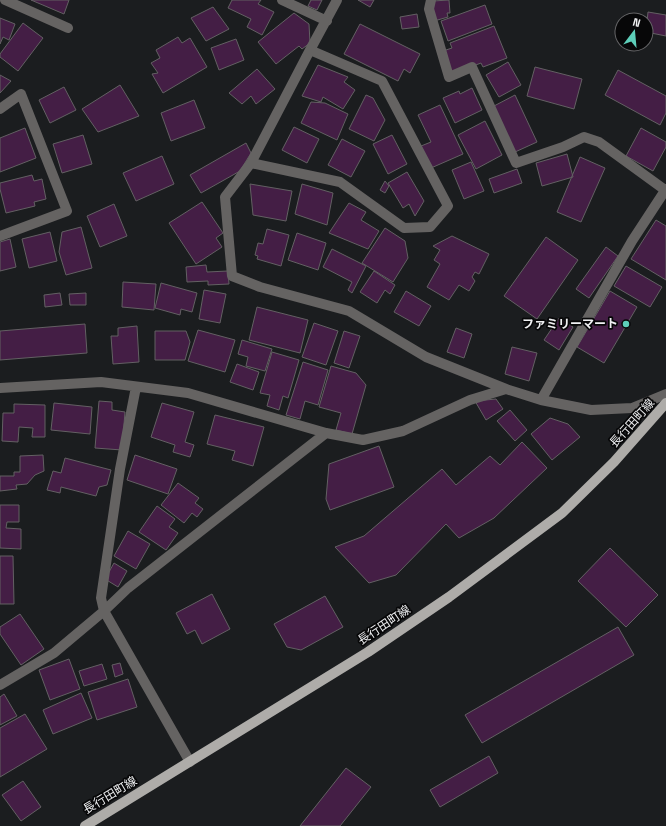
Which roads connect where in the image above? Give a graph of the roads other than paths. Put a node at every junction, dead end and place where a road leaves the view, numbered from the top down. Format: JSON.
{"nodes":[{"id":1,"x":5,"y":0,"type":"edge"},
{"id":2,"x":282,"y":0,"type":"edge"},
{"id":3,"x":338,"y":0,"type":"edge"},
{"id":4,"x":431,"y":0,"type":"edge"},
{"id":5,"x":327,"y":21,"type":"junction"},
{"id":6,"x":68,"y":28,"type":"dead end"},
{"id":7,"x":310,"y":50,"type":"junction"},
{"id":8,"x":0,"y":109,"type":"edge"},
{"id":9,"x":251,"y":164,"type":"junction"},
{"id":10,"x":665,"y":189,"type":"edge"},
{"id":11,"x":0,"y":236,"type":"edge"},
{"id":12,"x":136,"y":387,"type":"junction"},
{"id":13,"x":0,"y":388,"type":"edge"},
{"id":14,"x":506,"y":389,"type":"junction"},
{"id":15,"x":666,"y":394,"type":"edge"},
{"id":16,"x":541,"y":400,"type":"junction"},
{"id":17,"x":666,"y":403,"type":"edge"},
{"id":18,"x":326,"y":433,"type":"junction"},
{"id":19,"x":104,"y":612,"type":"junction"},
{"id":20,"x":0,"y":685,"type":"edge"},
{"id":21,"x":190,"y":762,"type":"junction"},
{"id":22,"x":85,"y":826,"type":"edge"}],
"edges":[{"from":1,"to":6,"type":"street"},
{"from":2,"to":5,"type":"street"},
{"from":3,"to":5,"type":"street"},
{"from":4,"to":10,"type":"street"},
{"from":5,"to":7,"type":"street"},
{"from":7,"to":9,"type":"street"},
{"from":7,"to":9,"type":"street"},
{"from":8,"to":11,"type":"street"},
{"from":9,"to":14,"type":"street"},
{"from":10,"to":16,"type":"street"},
{"from":12,"to":13,"type":"street"},
{"from":12,"to":18,"type":"street"},
{"from":12,"to":19,"type":"street"},
{"from":14,"to":16,"type":"street"},
{"from":14,"to":18,"type":"street"},
{"from":15,"to":16,"type":"street"},
{"from":17,"to":21,"type":"main road","name":"長行田町線"},
{"from":18,"to":19,"type":"street"},
{"from":19,"to":20,"type":"street"},
{"from":19,"to":21,"type":"street"},
{"from":21,"to":22,"type":"main road","name":"長行田町線"}]}
